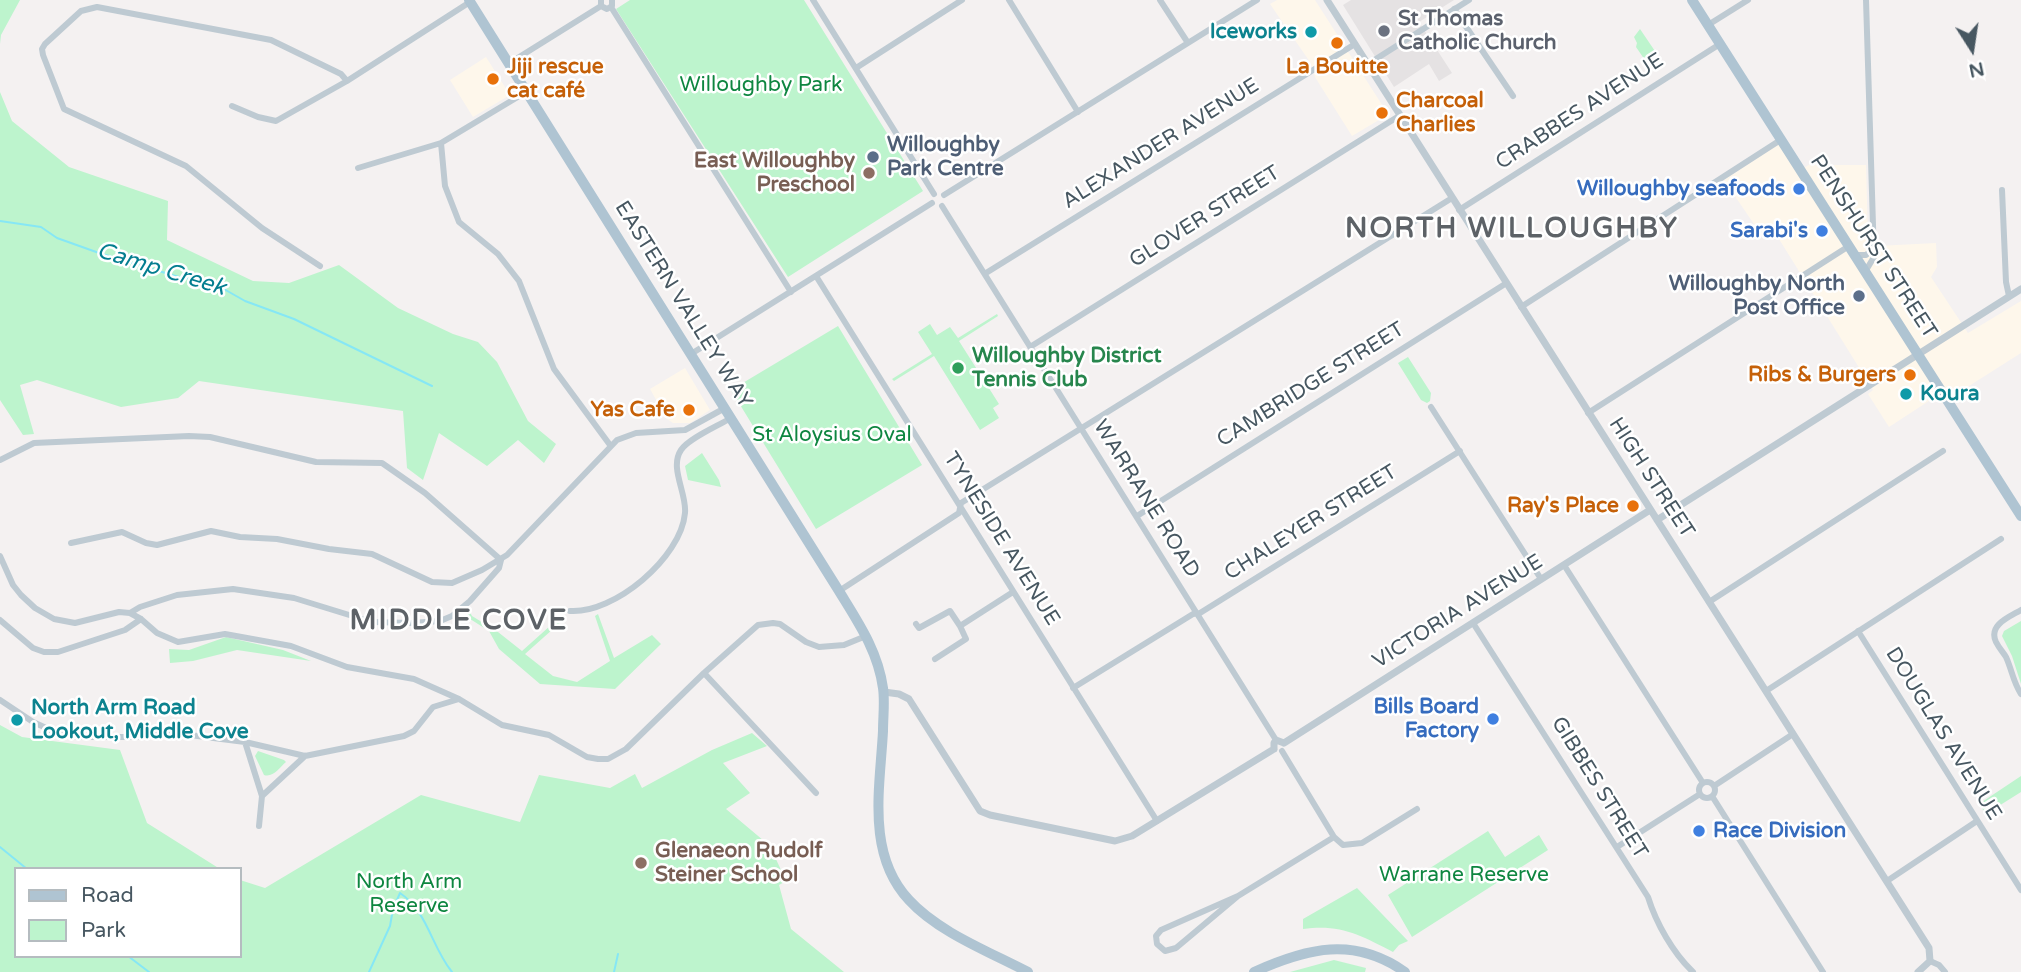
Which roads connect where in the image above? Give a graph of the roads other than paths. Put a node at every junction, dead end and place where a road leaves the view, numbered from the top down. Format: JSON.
{"nodes":[{"id":1,"x":814,"y":0,"type":"edge"},
{"id":2,"x":962,"y":0,"type":"edge"},
{"id":3,"x":1009,"y":0,"type":"edge"},
{"id":4,"x":1160,"y":0,"type":"edge"},
{"id":5,"x":1257,"y":0,"type":"edge"},
{"id":6,"x":1327,"y":0,"type":"edge"},
{"id":7,"x":1469,"y":0,"type":"edge"},
{"id":8,"x":1692,"y":0,"type":"edge"},
{"id":9,"x":1748,"y":0,"type":"edge"},
{"id":10,"x":1866,"y":0,"type":"edge"},
{"id":11,"x":469,"y":1,"type":"edge"},
{"id":12,"x":601,"y":3,"type":"edge"},
{"id":13,"x":611,"y":4,"type":"edge"},
{"id":14,"x":1454,"y":9,"type":"junction"},
{"id":15,"x":1708,"y":25,"type":"junction"},
{"id":16,"x":1188,"y":43,"type":"junction"},
{"id":17,"x":1354,"y":44,"type":"junction"},
{"id":18,"x":1720,"y":44,"type":"junction"},
{"id":19,"x":508,"y":64,"type":"junction"},
{"id":20,"x":1368,"y":64,"type":"junction"},
{"id":21,"x":856,"y":68,"type":"junction"},
{"id":22,"x":347,"y":81,"type":"junction"},
{"id":23,"x":526,"y":92,"type":"junction"},
{"id":24,"x":1513,"y":96,"type":"dead end"},
{"id":25,"x":232,"y":106,"type":"dead end"},
{"id":26,"x":1078,"y":112,"type":"junction"},
{"id":27,"x":1399,"y":116,"type":"junction"},
{"id":28,"x":1782,"y":139,"type":"junction"},
{"id":29,"x":441,"y":143,"type":"junction"},
{"id":30,"x":358,"y":168,"type":"dead end"},
{"id":31,"x":2001,"y":190,"type":"dead end"},
{"id":32,"x":934,"y":194,"type":"junction"},
{"id":33,"x":944,"y":195,"type":"junction"},
{"id":34,"x":1452,"y":198,"type":"junction"},
{"id":35,"x":932,"y":203,"type":"junction"},
{"id":36,"x":942,"y":206,"type":"junction"},
{"id":37,"x":1459,"y":210,"type":"junction"},
{"id":38,"x":1873,"y":249,"type":"junction"},
{"id":39,"x":1852,"y":251,"type":"junction"},
{"id":40,"x":320,"y":266,"type":"dead end"},
{"id":41,"x":1865,"y":272,"type":"junction"},
{"id":42,"x":986,"y":273,"type":"junction"},
{"id":43,"x":816,"y":276,"type":"junction"},
{"id":44,"x":1505,"y":284,"type":"junction"},
{"id":45,"x":2021,"y":289,"type":"edge"},
{"id":46,"x":790,"y":292,"type":"junction"},
{"id":47,"x":2010,"y":296,"type":"junction"},
{"id":48,"x":1521,"y":307,"type":"junction"},
{"id":49,"x":1030,"y":347,"type":"junction"},
{"id":50,"x":1919,"y":354,"type":"junction"},
{"id":51,"x":691,"y":355,"type":"junction"},
{"id":52,"x":1431,"y":407,"type":"dead end"},
{"id":53,"x":725,"y":408,"type":"junction"},
{"id":54,"x":1588,"y":413,"type":"junction"},
{"id":55,"x":731,"y":418,"type":"junction"},
{"id":56,"x":1081,"y":429,"type":"junction"},
{"id":57,"x":610,"y":445,"type":"junction"},
{"id":58,"x":1460,"y":451,"type":"junction"},
{"id":59,"x":1943,"y":451,"type":"dead end"},
{"id":60,"x":0,"y":460,"type":"edge"},
{"id":61,"x":960,"y":508,"type":"junction"},
{"id":62,"x":1650,"y":510,"type":"junction"},
{"id":63,"x":1137,"y":516,"type":"junction"},
{"id":64,"x":2021,"y":516,"type":"edge"},
{"id":65,"x":1657,"y":520,"type":"junction"},
{"id":66,"x":2001,"y":539,"type":"dead end"},
{"id":67,"x":71,"y":543,"type":"dead end"},
{"id":68,"x":0,"y":556,"type":"edge"},
{"id":69,"x":501,"y":560,"type":"junction"},
{"id":70,"x":1564,"y":565,"type":"junction"},
{"id":71,"x":1541,"y":579,"type":"junction"},
{"id":72,"x":839,"y":591,"type":"junction"},
{"id":73,"x":1013,"y":592,"type":"junction"},
{"id":74,"x":1709,"y":602,"type":"junction"},
{"id":75,"x":2021,"y":610,"type":"edge"},
{"id":76,"x":570,"y":611,"type":"dead end"},
{"id":77,"x":130,"y":613,"type":"junction"},
{"id":78,"x":1197,"y":613,"type":"junction"},
{"id":79,"x":141,"y":619,"type":"junction"},
{"id":80,"x":0,"y":621,"type":"edge"},
{"id":81,"x":1473,"y":623,"type":"junction"},
{"id":82,"x":916,"y":624,"type":"dead end"},
{"id":83,"x":960,"y":626,"type":"junction"},
{"id":84,"x":1858,"y":631,"type":"junction"},
{"id":85,"x":866,"y":636,"type":"junction"},
{"id":86,"x":935,"y":659,"type":"dead end"},
{"id":87,"x":704,"y":673,"type":"junction"},
{"id":88,"x":1073,"y":688,"type":"junction"},
{"id":89,"x":1766,"y":691,"type":"junction"},
{"id":90,"x":884,"y":692,"type":"junction"},
{"id":91,"x":2021,"y":694,"type":"edge"},
{"id":92,"x":459,"y":699,"type":"junction"},
{"id":93,"x":0,"y":700,"type":"edge"},
{"id":94,"x":1793,"y":734,"type":"junction"},
{"id":95,"x":245,"y":742,"type":"junction"},
{"id":96,"x":1279,"y":746,"type":"junction"},
{"id":97,"x":305,"y":756,"type":"junction"},
{"id":98,"x":1703,"y":783,"type":"junction"},
{"id":99,"x":1714,"y":786,"type":"junction"},
{"id":100,"x":816,"y":793,"type":"dead end"},
{"id":101,"x":1700,"y":794,"type":"junction"},
{"id":102,"x":262,"y":796,"type":"junction"},
{"id":103,"x":1712,"y":796,"type":"junction"},
{"id":104,"x":1417,"y":809,"type":"dead end"},
{"id":105,"x":1157,"y":821,"type":"junction"},
{"id":106,"x":1978,"y":821,"type":"junction"},
{"id":107,"x":259,"y":825,"type":"dead end"},
{"id":108,"x":1335,"y":837,"type":"junction"},
{"id":109,"x":1617,"y":847,"type":"junction"},
{"id":110,"x":1887,"y":881,"type":"junction"},
{"id":111,"x":2021,"y":890,"type":"edge"},
{"id":112,"x":1238,"y":896,"type":"junction"},
{"id":113,"x":1930,"y":961,"type":"junction"},
{"id":114,"x":1028,"y":972,"type":"edge"},
{"id":115,"x":1254,"y":972,"type":"edge"},
{"id":116,"x":1405,"y":972,"type":"edge"},
{"id":117,"x":1693,"y":972,"type":"edge"},
{"id":118,"x":1823,"y":972,"type":"edge"},
{"id":119,"x":1918,"y":972,"type":"edge"},
{"id":120,"x":1945,"y":972,"type":"edge"}],
"edges":[{"from":1,"to":21,"type":"street"},
{"from":2,"to":21,"type":"street"},
{"from":3,"to":26,"type":"street"},
{"from":4,"to":16,"type":"street"},
{"from":5,"to":16,"type":"street"},
{"from":6,"to":17,"type":"street","name":"HIGH STREET"},
{"from":7,"to":14,"type":"street"},
{"from":8,"to":15,"type":"main road","name":"PENSHURST STREET"},
{"from":9,"to":15,"type":"street"},
{"from":10,"to":38,"type":"street"},
{"from":11,"to":19,"type":"main road","name":"EASTERN VALLEY WAY"},
{"from":11,"to":22,"type":"street"},
{"from":12,"to":13,"type":"street"},
{"from":12,"to":19,"type":"street"},
{"from":13,"to":46,"type":"street"},
{"from":14,"to":20,"type":"street"},
{"from":14,"to":24,"type":"street"},
{"from":15,"to":18,"type":"main road","name":"PENSHURST STREET"},
{"from":16,"to":26,"type":"street"},
{"from":17,"to":20,"type":"street","name":"HIGH STREET"},
{"from":17,"to":42,"type":"street","name":"ALEXANDER AVENUE"},
{"from":18,"to":28,"type":"main road","name":"PENSHURST STREET"},
{"from":18,"to":37,"type":"street","name":"CRABBES AVENUE"},
{"from":19,"to":23,"type":"main road","name":"EASTERN VALLEY WAY"},
{"from":20,"to":27,"type":"street","name":"HIGH STREET"},
{"from":21,"to":32,"type":"street"},
{"from":22,"to":25,"type":"street"},
{"from":22,"to":40,"type":"street"},
{"from":23,"to":29,"type":"street"},
{"from":23,"to":51,"type":"main road","name":"EASTERN VALLEY WAY"},
{"from":26,"to":33,"type":"street"},
{"from":27,"to":34,"type":"street","name":"HIGH STREET"},
{"from":27,"to":49,"type":"street","name":"GLOVER STREET"},
{"from":28,"to":39,"type":"main road","name":"PENSHURST STREET"},
{"from":28,"to":48,"type":"street"},
{"from":29,"to":30,"type":"street"},
{"from":29,"to":57,"type":"street"},
{"from":31,"to":47,"type":"street"},
{"from":32,"to":33,"type":"street"},
{"from":32,"to":35,"type":"street"},
{"from":33,"to":36,"type":"street"},
{"from":34,"to":37,"type":"street","name":"HIGH STREET"},
{"from":34,"to":56,"type":"street"},
{"from":35,"to":36,"type":"street"},
{"from":35,"to":43,"type":"street"},
{"from":36,"to":42,"type":"street","name":"WARRANE ROAD"},
{"from":37,"to":44,"type":"street","name":"HIGH STREET"},
{"from":38,"to":39,"type":"street"},
{"from":38,"to":41,"type":"street"},
{"from":39,"to":41,"type":"main road","name":"PENSHURST STREET"},
{"from":39,"to":54,"type":"street"},
{"from":41,"to":50,"type":"main road","name":"PENSHURST STREET"},
{"from":42,"to":49,"type":"street","name":"WARRANE ROAD"},
{"from":43,"to":46,"type":"street"},
{"from":43,"to":61,"type":"street","name":"TYNESIDE AVENUE"},
{"from":44,"to":48,"type":"street","name":"HIGH STREET"},
{"from":44,"to":63,"type":"street","name":"CAMBRIDGE STREET"},
{"from":45,"to":47,"type":"street"},
{"from":46,"to":51,"type":"street"},
{"from":47,"to":50,"type":"street"},
{"from":48,"to":54,"type":"street","name":"HIGH STREET"},
{"from":49,"to":56,"type":"street","name":"WARRANE ROAD"},
{"from":50,"to":64,"type":"main road","name":"PENSHURST STREET"},
{"from":50,"to":65,"type":"street"},
{"from":51,"to":53,"type":"main road","name":"EASTERN VALLEY WAY"},
{"from":52,"to":58,"type":"street"},
{"from":53,"to":55,"type":"main road","name":"EASTERN VALLEY WAY"},
{"from":53,"to":57,"type":"street"},
{"from":54,"to":62,"type":"street","name":"HIGH STREET"},
{"from":55,"to":72,"type":"main road","name":"EASTERN VALLEY WAY"},
{"from":55,"to":76,"type":"street"},
{"from":56,"to":61,"type":"street"},
{"from":56,"to":63,"type":"street","name":"WARRANE ROAD"},
{"from":57,"to":69,"type":"street"},
{"from":58,"to":71,"type":"street"},
{"from":58,"to":78,"type":"street","name":"CHALEYER STREET"},
{"from":59,"to":74,"type":"street"},
{"from":60,"to":69,"type":"street"},
{"from":61,"to":72,"type":"street"},
{"from":61,"to":73,"type":"street","name":"TYNESIDE AVENUE"},
{"from":62,"to":65,"type":"street","name":"HIGH STREET"},
{"from":62,"to":70,"type":"street","name":"VICTORIA AVENUE"},
{"from":63,"to":78,"type":"street","name":"WARRANE ROAD"},
{"from":65,"to":74,"type":"street","name":"HIGH STREET"},
{"from":66,"to":84,"type":"street"},
{"from":67,"to":69,"type":"street"},
{"from":68,"to":77,"type":"street"},
{"from":69,"to":77,"type":"street"},
{"from":70,"to":71,"type":"street","name":"VICTORIA AVENUE"},
{"from":70,"to":98,"type":"street"},
{"from":71,"to":81,"type":"street","name":"VICTORIA AVENUE"},
{"from":72,"to":85,"type":"main road","name":"EASTERN VALLEY WAY"},
{"from":73,"to":83,"type":"street"},
{"from":73,"to":88,"type":"street","name":"TYNESIDE AVENUE"},
{"from":74,"to":89,"type":"street","name":"HIGH STREET"},
{"from":75,"to":91,"type":"street"},
{"from":77,"to":79,"type":"street"},
{"from":78,"to":88,"type":"street","name":"CHALEYER STREET"},
{"from":78,"to":96,"type":"street","name":"WARRANE ROAD"},
{"from":79,"to":80,"type":"street"},
{"from":79,"to":92,"type":"street"},
{"from":81,"to":96,"type":"street","name":"VICTORIA AVENUE"},
{"from":81,"to":109,"type":"street","name":"GIBBES STREET"},
{"from":82,"to":83,"type":"street"},
{"from":83,"to":86,"type":"street"},
{"from":84,"to":89,"type":"street"},
{"from":84,"to":106,"type":"street","name":"DOUGLAS AVENUE"},
{"from":85,"to":87,"type":"street"},
{"from":85,"to":90,"type":"main road","name":"EASTERN VALLEY WAY"},
{"from":87,"to":92,"type":"street"},
{"from":87,"to":100,"type":"street"},
{"from":88,"to":105,"type":"street","name":"TYNESIDE AVENUE"},
{"from":89,"to":94,"type":"street","name":"HIGH STREET"},
{"from":90,"to":105,"type":"street","name":"VICTORIA AVENUE"},
{"from":90,"to":114,"type":"main road","name":"EASTERN VALLEY WAY"},
{"from":92,"to":97,"type":"street"},
{"from":93,"to":95,"type":"street"},
{"from":94,"to":99,"type":"street"},
{"from":94,"to":110,"type":"street","name":"HIGH STREET"},
{"from":95,"to":97,"type":"street"},
{"from":95,"to":102,"type":"street"},
{"from":96,"to":105,"type":"street","name":"VICTORIA AVENUE"},
{"from":96,"to":108,"type":"street","name":"WARRANE ROAD"},
{"from":97,"to":102,"type":"street"},
{"from":98,"to":99,"type":"street"},
{"from":98,"to":101,"type":"street"},
{"from":99,"to":103,"type":"street"},
{"from":101,"to":103,"type":"street"},
{"from":101,"to":109,"type":"street"},
{"from":102,"to":107,"type":"street"},
{"from":103,"to":118,"type":"street"},
{"from":104,"to":108,"type":"street","name":"WARRANE ROAD"},
{"from":106,"to":110,"type":"street"},
{"from":106,"to":111,"type":"street","name":"DOUGLAS AVENUE"},
{"from":108,"to":112,"type":"street"},
{"from":109,"to":117,"type":"street","name":"GIBBES STREET"},
{"from":110,"to":113,"type":"street","name":"HIGH STREET"},
{"from":112,"to":112,"type":"street"},
{"from":113,"to":119,"type":"street"},
{"from":113,"to":120,"type":"street"},
{"from":115,"to":116,"type":"main road"}]}
